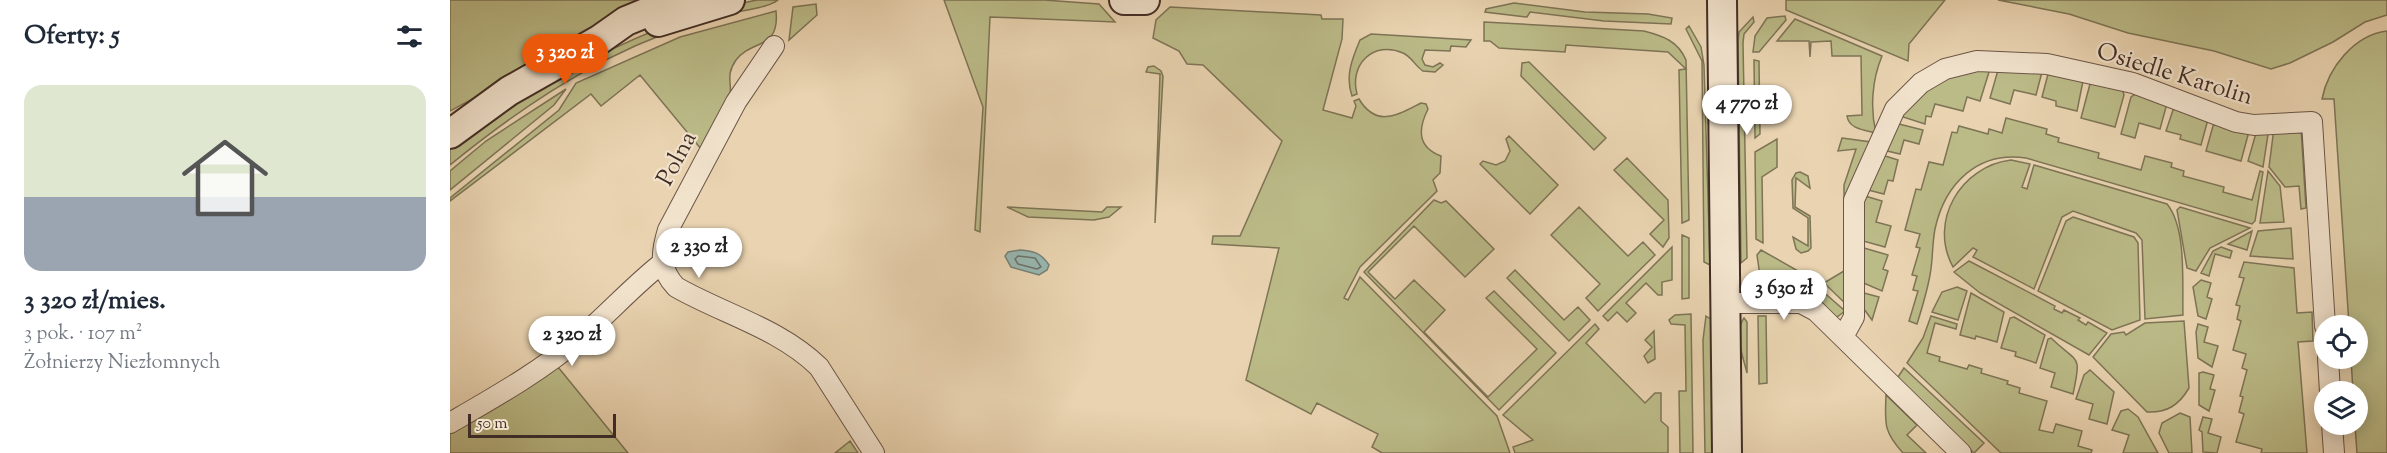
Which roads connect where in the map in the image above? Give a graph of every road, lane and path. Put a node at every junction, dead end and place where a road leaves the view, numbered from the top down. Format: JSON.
{"nodes":[{"id":1,"x":677,"y":0,"type":"edge"},
{"id":2,"x":730,"y":0,"type":"edge"},
{"id":3,"x":1124,"y":0,"type":"edge"},
{"id":4,"x":1145,"y":0,"type":"edge"},
{"id":5,"x":1722,"y":0,"type":"edge"},
{"id":6,"x":599,"y":40,"type":"junction"},
{"id":7,"x":774,"y":46,"type":"dead end"},
{"id":8,"x":450,"y":134,"type":"edge"},
{"id":9,"x":661,"y":264,"type":"junction"},
{"id":10,"x":1726,"y":303,"type":"junction"},
{"id":11,"x":2324,"y":315,"type":"edge"},
{"id":12,"x":1843,"y":337,"type":"junction"},
{"id":13,"x":450,"y":423,"type":"edge"},
{"id":14,"x":2333,"y":435,"type":"edge"},
{"id":15,"x":874,"y":453,"type":"edge"},
{"id":16,"x":1727,"y":453,"type":"edge"},
{"id":17,"x":1961,"y":453,"type":"edge"},
{"id":18,"x":2334,"y":453,"type":"edge"}],
"edges":[{"from":1,"to":6,"type":"street"},
{"from":2,"to":6,"type":"street"},
{"from":3,"to":4,"type":"street"},
{"from":5,"to":10,"type":"street"},
{"from":6,"to":8,"type":"street"},
{"from":7,"to":9,"type":"street","name":"Polna"},
{"from":9,"to":13,"type":"street"},
{"from":9,"to":15,"type":"street"},
{"from":10,"to":12,"type":"street"},
{"from":10,"to":16,"type":"street"},
{"from":11,"to":12,"type":"street","name":"Osiedle Karolin"},
{"from":12,"to":17,"type":"street"},
{"from":14,"to":18,"type":"street"}]}
